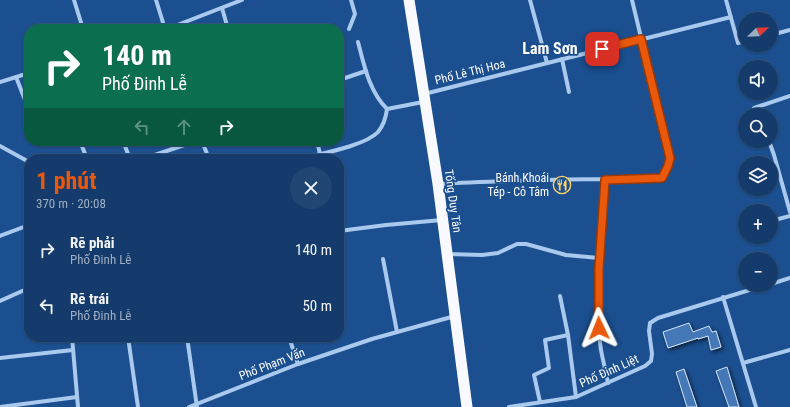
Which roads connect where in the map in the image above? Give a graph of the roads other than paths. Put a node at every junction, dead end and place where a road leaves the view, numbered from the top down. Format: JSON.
{"nodes":[{"id":1,"x":74,"y":0,"type":"edge"},
{"id":2,"x":156,"y":0,"type":"edge"},
{"id":3,"x":242,"y":0,"type":"edge"},
{"id":4,"x":351,"y":0,"type":"edge"},
{"id":5,"x":409,"y":0,"type":"edge"},
{"id":6,"x":530,"y":0,"type":"edge"},
{"id":7,"x":632,"y":0,"type":"edge"},
{"id":8,"x":726,"y":0,"type":"edge"},
{"id":9,"x":222,"y":8,"type":"junction"},
{"id":10,"x":731,"y":17,"type":"junction"},
{"id":11,"x":81,"y":24,"type":"edge"},
{"id":12,"x":164,"y":24,"type":"edge"},
{"id":13,"x":179,"y":24,"type":"edge"},
{"id":14,"x":227,"y":24,"type":"edge"},
{"id":15,"x":349,"y":30,"type":"dead end"},
{"id":16,"x":790,"y":30,"type":"edge"},
{"id":17,"x":778,"y":33,"type":"edge"},
{"id":18,"x":641,"y":39,"type":"junction"},
{"id":19,"x":358,"y":42,"type":"dead end"},
{"id":20,"x":738,"y":43,"type":"edge"},
{"id":21,"x":562,"y":59,"type":"junction"},
{"id":22,"x":547,"y":63,"type":"junction"},
{"id":23,"x":366,"y":71,"type":"junction"},
{"id":24,"x":24,"y":75,"type":"edge"},
{"id":25,"x":16,"y":77,"type":"junction"},
{"id":26,"x":344,"y":78,"type":"edge"},
{"id":27,"x":0,"y":82,"type":"edge"},
{"id":28,"x":569,"y":92,"type":"dead end"},
{"id":29,"x":790,"y":96,"type":"edge"},
{"id":30,"x":24,"y":97,"type":"edge"},
{"id":31,"x":424,"y":98,"type":"junction"},
{"id":32,"x":754,"y":108,"type":"edge"},
{"id":33,"x":387,"y":109,"type":"junction"},
{"id":34,"x":0,"y":146,"type":"edge"},
{"id":35,"x":181,"y":146,"type":"edge"},
{"id":36,"x":318,"y":146,"type":"edge"},
{"id":37,"x":772,"y":148,"type":"edge"},
{"id":38,"x":158,"y":154,"type":"edge"},
{"id":39,"x":320,"y":154,"type":"joint"},
{"id":40,"x":24,"y":159,"type":"edge"},
{"id":41,"x":605,"y":180,"type":"junction"},
{"id":42,"x":438,"y":184,"type":"junction"},
{"id":43,"x":790,"y":212,"type":"edge"},
{"id":44,"x":790,"y":216,"type":"edge"},
{"id":45,"x":778,"y":219,"type":"edge"},
{"id":46,"x":442,"y":220,"type":"junction"},
{"id":47,"x":24,"y":226,"type":"edge"},
{"id":48,"x":344,"y":230,"type":"edge"},
{"id":49,"x":0,"y":236,"type":"edge"},
{"id":50,"x":447,"y":254,"type":"junction"},
{"id":51,"x":599,"y":258,"type":"junction"},
{"id":52,"x":383,"y":259,"type":"dead end"},
{"id":53,"x":790,"y":278,"type":"edge"},
{"id":54,"x":778,"y":282,"type":"edge"},
{"id":55,"x":24,"y":290,"type":"edge"},
{"id":56,"x":741,"y":292,"type":"edge"},
{"id":57,"x":0,"y":295,"type":"edge"},
{"id":58,"x":560,"y":296,"type":"dead end"},
{"id":59,"x":723,"y":297,"type":"junction"},
{"id":60,"x":1,"y":301,"type":"edge"},
{"id":61,"x":455,"y":316,"type":"junction"},
{"id":62,"x":397,"y":332,"type":"junction"},
{"id":63,"x":568,"y":336,"type":"junction"},
{"id":64,"x":72,"y":342,"type":"edge"},
{"id":65,"x":129,"y":342,"type":"edge"},
{"id":66,"x":189,"y":342,"type":"edge"},
{"id":67,"x":291,"y":342,"type":"edge"},
{"id":68,"x":73,"y":350,"type":"junction"},
{"id":69,"x":790,"y":350,"type":"edge"},
{"id":70,"x":0,"y":358,"type":"edge"},
{"id":71,"x":743,"y":363,"type":"junction"},
{"id":72,"x":298,"y":364,"type":"junction"},
{"id":73,"x":608,"y":383,"type":"junction"},
{"id":74,"x":576,"y":396,"type":"junction"},
{"id":75,"x":77,"y":397,"type":"junction"},
{"id":76,"x":540,"y":402,"type":"junction"},
{"id":77,"x":197,"y":405,"type":"edge"},
{"id":78,"x":0,"y":407,"type":"edge"},
{"id":79,"x":78,"y":407,"type":"edge"},
{"id":80,"x":138,"y":407,"type":"edge"},
{"id":81,"x":189,"y":407,"type":"edge"},
{"id":82,"x":467,"y":407,"type":"edge"},
{"id":83,"x":510,"y":407,"type":"edge"},
{"id":84,"x":756,"y":407,"type":"edge"}],
"edges":[{"from":1,"to":11,"type":"street"},
{"from":2,"to":12,"type":"street"},
{"from":3,"to":9,"type":"street"},
{"from":4,"to":15,"type":"street"},
{"from":5,"to":31,"type":"highway","name":"Tống Duy Tân"},
{"from":6,"to":22,"type":"street"},
{"from":7,"to":18,"type":"street"},
{"from":8,"to":10,"type":"street"},
{"from":9,"to":13,"type":"street"},
{"from":9,"to":14,"type":"street"},
{"from":10,"to":18,"type":"street","name":"Phố Lê Thị Hoa"},
{"from":10,"to":20,"type":"street"},
{"from":16,"to":17,"type":"street"},
{"from":18,"to":21,"type":"street","name":"Phố Lê Thị Hoa"},
{"from":18,"to":41,"type":"street"},
{"from":19,"to":23,"type":"street"},
{"from":21,"to":22,"type":"street","name":"Phố Lê Thị Hoa"},
{"from":21,"to":28,"type":"street"},
{"from":22,"to":31,"type":"street","name":"Phố Lê Thị Hoa"},
{"from":23,"to":26,"type":"street"},
{"from":23,"to":33,"type":"street"},
{"from":24,"to":25,"type":"street"},
{"from":25,"to":27,"type":"street"},
{"from":25,"to":30,"type":"street"},
{"from":29,"to":32,"type":"street"},
{"from":31,"to":33,"type":"street","name":"Phố Lê Thị Hoa"},
{"from":31,"to":42,"type":"highway","name":"Tống Duy Tân"},
{"from":33,"to":39,"type":"street"},
{"from":34,"to":40,"type":"street"},
{"from":35,"to":38,"type":"street"},
{"from":36,"to":39,"type":"street"},
{"from":37,"to":43,"type":"street"},
{"from":41,"to":42,"type":"street"},
{"from":41,"to":51,"type":"street"},
{"from":42,"to":46,"type":"highway","name":"Tống Duy Tân"},
{"from":44,"to":45,"type":"street"},
{"from":46,"to":48,"type":"street"},
{"from":46,"to":50,"type":"highway","name":"Tống Duy Tân"},
{"from":47,"to":49,"type":"street"},
{"from":50,"to":51,"type":"street"},
{"from":50,"to":61,"type":"highway","name":"Tống Duy Tân"},
{"from":51,"to":73,"type":"street"},
{"from":52,"to":62,"type":"street"},
{"from":53,"to":54,"type":"street"},
{"from":55,"to":60,"type":"street"},
{"from":56,"to":59,"type":"street","name":"Phố Đinh Liệt"},
{"from":57,"to":60,"type":"street"},
{"from":58,"to":63,"type":"street"},
{"from":59,"to":71,"type":"street"},
{"from":59,"to":73,"type":"street","name":"Phố Đinh Liệt"},
{"from":61,"to":62,"type":"street","name":"Phố Phạm Vấn"},
{"from":61,"to":82,"type":"highway","name":"Tống Duy Tân"},
{"from":62,"to":72,"type":"street","name":"Phố Phạm Vấn"},
{"from":63,"to":74,"type":"street"},
{"from":63,"to":76,"type":"street"},
{"from":64,"to":68,"type":"street"},
{"from":65,"to":80,"type":"street"},
{"from":66,"to":77,"type":"street"},
{"from":67,"to":72,"type":"street"},
{"from":68,"to":70,"type":"street"},
{"from":68,"to":75,"type":"street"},
{"from":69,"to":71,"type":"street"},
{"from":71,"to":84,"type":"street"},
{"from":72,"to":77,"type":"street","name":"Phố Phạm Vấn"},
{"from":73,"to":74,"type":"street","name":"Phố Đinh Liệt"},
{"from":74,"to":76,"type":"street","name":"Phố Đinh Liệt"},
{"from":75,"to":78,"type":"street"},
{"from":75,"to":79,"type":"street"},
{"from":76,"to":83,"type":"street","name":"Phố Đinh Liệt"},
{"from":77,"to":81,"type":"street","name":"Phố Phạm Vấn"}]}
